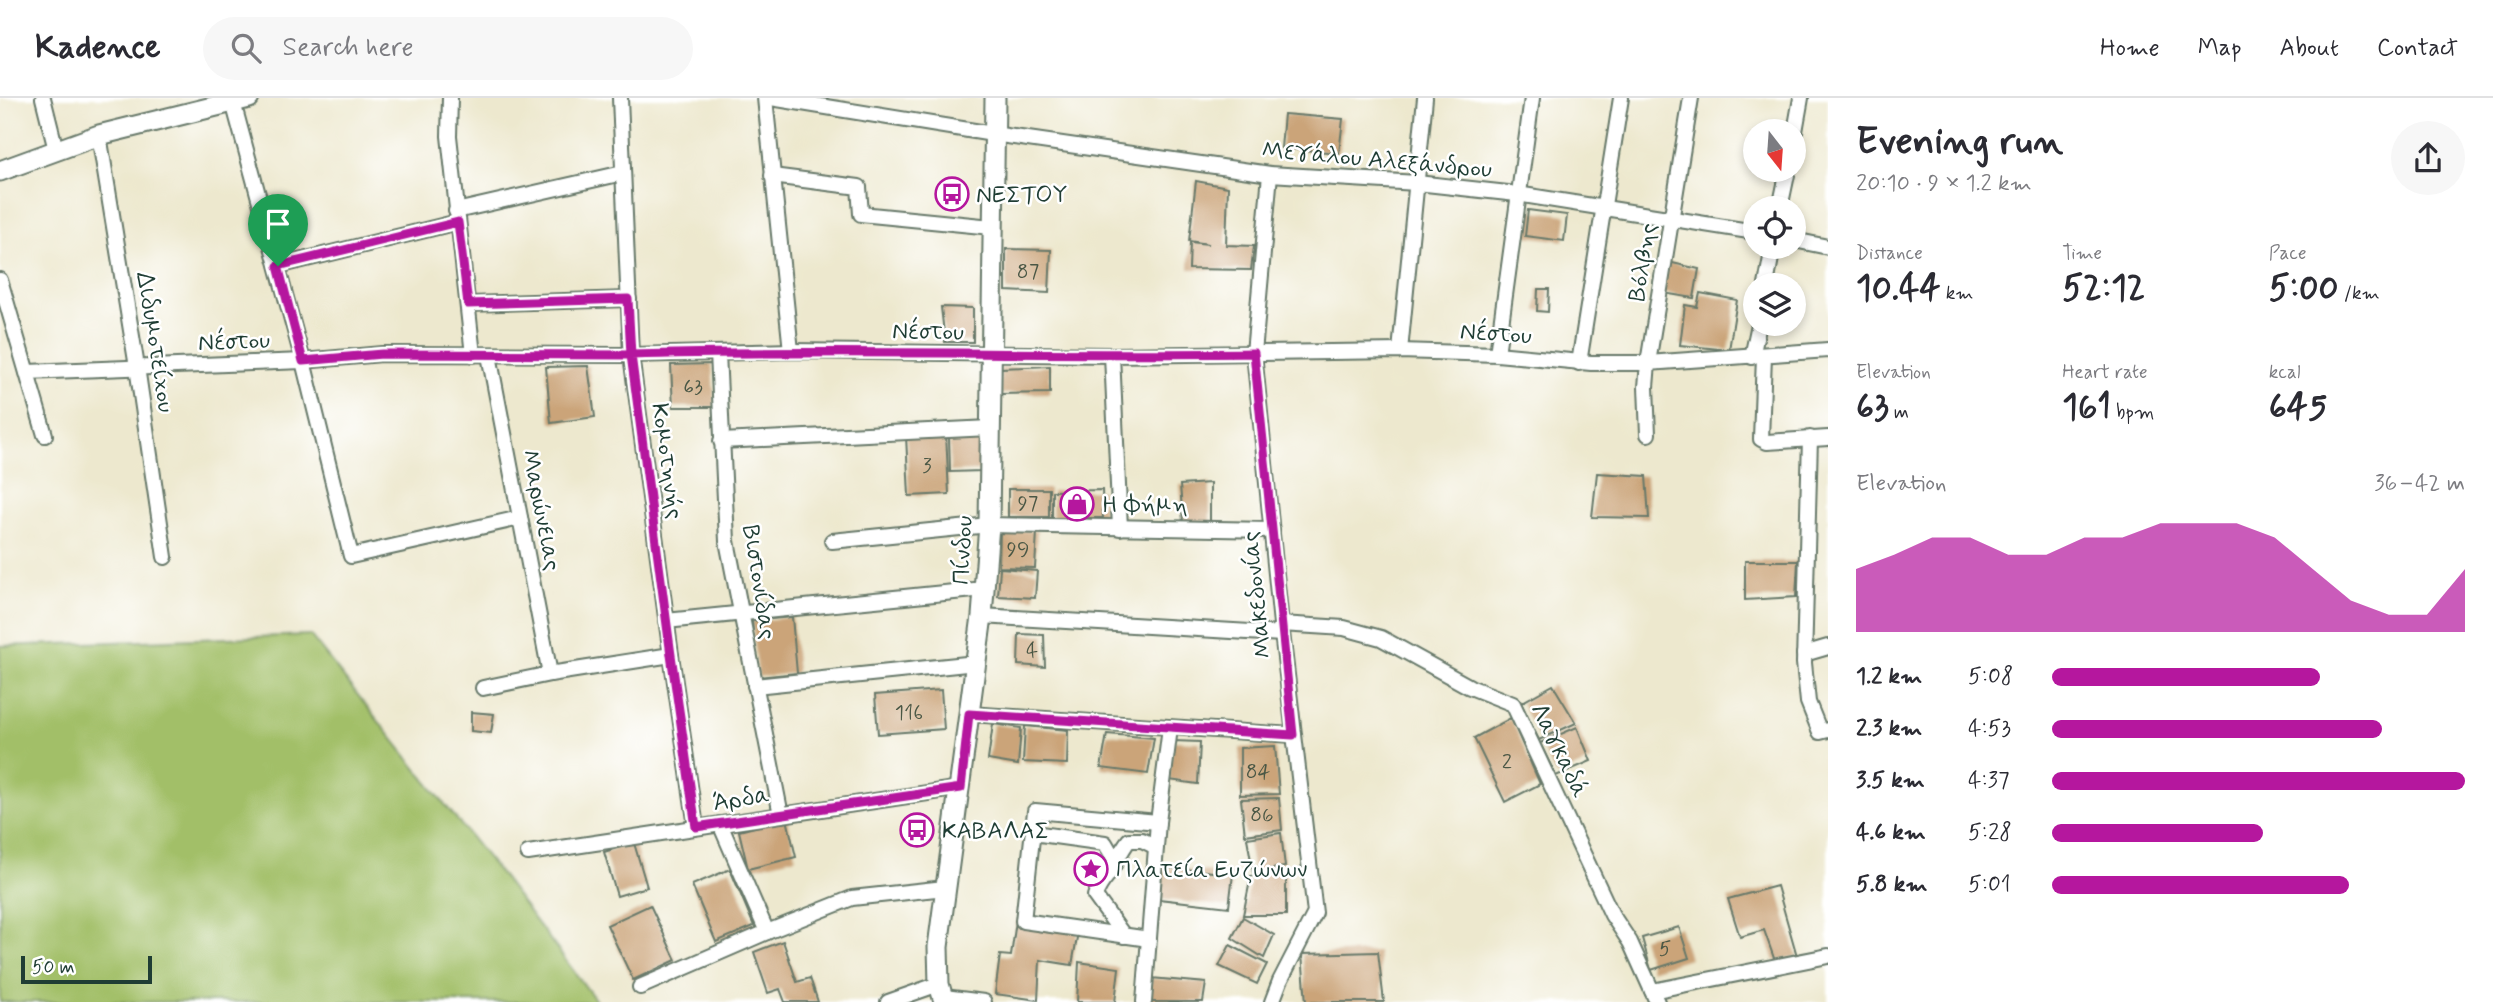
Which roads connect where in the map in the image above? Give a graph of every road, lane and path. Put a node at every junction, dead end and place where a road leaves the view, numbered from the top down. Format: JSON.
{"nodes":[{"id":1,"x":43,"y":98,"type":"edge"},
{"id":2,"x":450,"y":98,"type":"edge"},
{"id":3,"x":620,"y":98,"type":"edge"},
{"id":4,"x":765,"y":98,"type":"edge"},
{"id":5,"x":771,"y":98,"type":"edge"},
{"id":6,"x":995,"y":98,"type":"edge"},
{"id":7,"x":1425,"y":98,"type":"edge"},
{"id":8,"x":1532,"y":98,"type":"edge"},
{"id":9,"x":1621,"y":98,"type":"edge"},
{"id":10,"x":1691,"y":98,"type":"edge"},
{"id":11,"x":1801,"y":98,"type":"edge"},
{"id":12,"x":241,"y":100,"type":"edge"},
{"id":13,"x":1797,"y":119,"type":"edge"},
{"id":14,"x":993,"y":134,"type":"junction"},
{"id":15,"x":99,"y":135,"type":"junction"},
{"id":16,"x":57,"y":150,"type":"junction"},
{"id":17,"x":0,"y":171,"type":"edge"},
{"id":18,"x":623,"y":173,"type":"junction"},
{"id":19,"x":1270,"y":174,"type":"junction"},
{"id":20,"x":772,"y":176,"type":"junction"},
{"id":21,"x":1417,"y":183,"type":"junction"},
{"id":22,"x":1517,"y":194,"type":"junction"},
{"id":23,"x":1606,"y":208,"type":"junction"},
{"id":24,"x":457,"y":217,"type":"junction"},
{"id":25,"x":1672,"y":219,"type":"junction"},
{"id":26,"x":992,"y":227,"type":"junction"},
{"id":27,"x":1743,"y":230,"type":"edge"},
{"id":28,"x":1806,"y":242,"type":"edge"},
{"id":29,"x":1828,"y":247,"type":"edge"},
{"id":30,"x":278,"y":266,"type":"junction"},
{"id":31,"x":0,"y":279,"type":"edge"},
{"id":32,"x":628,"y":299,"type":"junction"},
{"id":33,"x":468,"y":304,"type":"junction"},
{"id":34,"x":1759,"y":336,"type":"edge"},
{"id":35,"x":1828,"y":350,"type":"edge"},
{"id":36,"x":791,"y":351,"type":"junction"},
{"id":37,"x":1400,"y":351,"type":"junction"},
{"id":38,"x":718,"y":353,"type":"junction"},
{"id":39,"x":1254,"y":353,"type":"junction"},
{"id":40,"x":474,"y":355,"type":"junction"},
{"id":41,"x":489,"y":355,"type":"junction"},
{"id":42,"x":631,"y":355,"type":"junction"},
{"id":43,"x":990,"y":355,"type":"junction"},
{"id":44,"x":1112,"y":355,"type":"junction"},
{"id":45,"x":1497,"y":355,"type":"junction"},
{"id":46,"x":1758,"y":356,"type":"junction"},
{"id":47,"x":303,"y":361,"type":"junction"},
{"id":48,"x":1579,"y":363,"type":"junction"},
{"id":49,"x":1648,"y":363,"type":"junction"},
{"id":50,"x":137,"y":367,"type":"junction"},
{"id":51,"x":27,"y":372,"type":"junction"},
{"id":52,"x":990,"y":428,"type":"junction"},
{"id":53,"x":1648,"y":434,"type":"dead end"},
{"id":54,"x":45,"y":435,"type":"dead end"},
{"id":55,"x":1810,"y":438,"type":"junction"},
{"id":56,"x":1828,"y":438,"type":"edge"},
{"id":57,"x":721,"y":441,"type":"junction"},
{"id":58,"x":520,"y":518,"type":"junction"},
{"id":59,"x":989,"y":525,"type":"junction"},
{"id":60,"x":1120,"y":527,"type":"junction"},
{"id":61,"x":1272,"y":530,"type":"junction"},
{"id":62,"x":832,"y":541,"type":"dead end"},
{"id":63,"x":165,"y":557,"type":"dead end"},
{"id":64,"x":984,"y":589,"type":"junction"},
{"id":65,"x":740,"y":612,"type":"junction"},
{"id":66,"x":982,"y":617,"type":"junction"},
{"id":67,"x":666,"y":621,"type":"junction"},
{"id":68,"x":1281,"y":629,"type":"junction"},
{"id":69,"x":1828,"y":647,"type":"edge"},
{"id":70,"x":1804,"y":654,"type":"junction"},
{"id":71,"x":671,"y":655,"type":"junction"},
{"id":72,"x":976,"y":663,"type":"junction"},
{"id":73,"x":550,"y":674,"type":"junction"},
{"id":74,"x":755,"y":686,"type":"junction"},
{"id":75,"x":483,"y":688,"type":"dead end"},
{"id":76,"x":969,"y":714,"type":"junction"},
{"id":77,"x":1170,"y":727,"type":"junction"},
{"id":78,"x":1824,"y":731,"type":"edge"},
{"id":79,"x":1293,"y":735,"type":"junction"},
{"id":80,"x":961,"y":788,"type":"junction"},
{"id":81,"x":781,"y":815,"type":"junction"},
{"id":82,"x":1158,"y":822,"type":"junction"},
{"id":83,"x":720,"y":824,"type":"junction"},
{"id":84,"x":696,"y":827,"type":"junction"},
{"id":85,"x":1033,"y":833,"type":"junction"},
{"id":86,"x":1156,"y":847,"type":"junction"},
{"id":87,"x":528,"y":853,"type":"dead end"},
{"id":88,"x":1115,"y":860,"type":"junction"},
{"id":89,"x":945,"y":888,"type":"junction"},
{"id":90,"x":767,"y":932,"type":"junction"},
{"id":91,"x":1124,"y":936,"type":"junction"},
{"id":92,"x":1149,"y":939,"type":"junction"},
{"id":93,"x":1828,"y":956,"type":"edge"},
{"id":94,"x":640,"y":987,"type":"dead end"},
{"id":95,"x":942,"y":994,"type":"edge"},
{"id":96,"x":1655,"y":997,"type":"edge"},
{"id":97,"x":888,"y":1002,"type":"edge"},
{"id":98,"x":984,"y":1002,"type":"edge"},
{"id":99,"x":1144,"y":1002,"type":"edge"},
{"id":100,"x":1272,"y":1002,"type":"edge"}],
"edges":[{"from":1,"to":16,"type":"street"},
{"from":2,"to":24,"type":"street"},
{"from":3,"to":18,"type":"street","name":"Κομοτηνής"},
{"from":4,"to":20,"type":"street"},
{"from":5,"to":14,"type":"street","name":"Μεγάλου Αλεξάνδρου"},
{"from":6,"to":14,"type":"street","name":"Πίνδου"},
{"from":7,"to":21,"type":"street"},
{"from":8,"to":22,"type":"street"},
{"from":9,"to":23,"type":"street"},
{"from":10,"to":25,"type":"street","name":"Βόλβης"},
{"from":11,"to":13,"type":"street"},
{"from":12,"to":15,"type":"street"},
{"from":12,"to":30,"type":"street"},
{"from":14,"to":19,"type":"street","name":"Μεγάλου Αλεξάνδρου"},
{"from":14,"to":26,"type":"street","name":"Πίνδου"},
{"from":15,"to":16,"type":"street"},
{"from":15,"to":50,"type":"street","name":"Διδυμοτείχου"},
{"from":16,"to":17,"type":"street"},
{"from":18,"to":24,"type":"street"},
{"from":18,"to":32,"type":"street","name":"Κομοτηνής"},
{"from":19,"to":21,"type":"street","name":"Μεγάλου Αλεξάνδρου"},
{"from":19,"to":39,"type":"street","name":"Μακεδονίας"},
{"from":20,"to":26,"type":"street"},
{"from":20,"to":36,"type":"street"},
{"from":21,"to":22,"type":"street","name":"Μεγάλου Αλεξάνδρου"},
{"from":21,"to":37,"type":"street"},
{"from":22,"to":23,"type":"street","name":"Μεγάλου Αλεξάνδρου"},
{"from":22,"to":45,"type":"street"},
{"from":23,"to":25,"type":"street","name":"Μεγάλου Αλεξάνδρου"},
{"from":23,"to":48,"type":"street"},
{"from":24,"to":30,"type":"street"},
{"from":24,"to":33,"type":"street"},
{"from":25,"to":27,"type":"street","name":"Μεγάλου Αλεξάνδρου"},
{"from":25,"to":49,"type":"street","name":"Βόλβης"},
{"from":26,"to":43,"type":"street","name":"Πίνδου"},
{"from":28,"to":29,"type":"street"},
{"from":30,"to":47,"type":"street"},
{"from":31,"to":51,"type":"street"},
{"from":32,"to":33,"type":"street"},
{"from":32,"to":42,"type":"street","name":"Κομοτηνής"},
{"from":33,"to":40,"type":"street"},
{"from":34,"to":46,"type":"street"},
{"from":35,"to":46,"type":"street","name":"Νέστου"},
{"from":36,"to":38,"type":"street","name":"Νέστου"},
{"from":36,"to":43,"type":"street","name":"Νέστου"},
{"from":37,"to":39,"type":"street","name":"Νέστου"},
{"from":37,"to":45,"type":"street","name":"Νέστου"},
{"from":38,"to":42,"type":"street","name":"Νέστου"},
{"from":38,"to":57,"type":"street","name":"Βιστονίδας"},
{"from":39,"to":44,"type":"street","name":"Νέστου"},
{"from":39,"to":61,"type":"street","name":"Μακεδονίας"},
{"from":40,"to":41,"type":"street","name":"Νέστου"},
{"from":40,"to":47,"type":"street","name":"Νέστου"},
{"from":41,"to":42,"type":"street","name":"Νέστου"},
{"from":41,"to":58,"type":"street","name":"Μαρώνειας"},
{"from":42,"to":67,"type":"street","name":"Κομοτηνής"},
{"from":43,"to":44,"type":"street","name":"Νέστου"},
{"from":43,"to":52,"type":"street","name":"Πίνδου"},
{"from":44,"to":60,"type":"street"},
{"from":45,"to":48,"type":"street","name":"Νέστου"},
{"from":46,"to":49,"type":"street","name":"Νέστου"},
{"from":46,"to":55,"type":"street"},
{"from":47,"to":50,"type":"street","name":"Νέστου"},
{"from":47,"to":58,"type":"street"},
{"from":48,"to":49,"type":"street","name":"Νέστου"},
{"from":49,"to":53,"type":"street","name":"Βόλβης"},
{"from":50,"to":51,"type":"street","name":"Νέστου"},
{"from":50,"to":63,"type":"street","name":"Διδυμοτείχου"},
{"from":51,"to":54,"type":"street"},
{"from":52,"to":57,"type":"street"},
{"from":52,"to":59,"type":"street","name":"Πίνδου"},
{"from":55,"to":56,"type":"street"},
{"from":55,"to":70,"type":"street"},
{"from":57,"to":65,"type":"street","name":"Βιστονίδας"},
{"from":58,"to":73,"type":"street","name":"Μαρώνειας"},
{"from":59,"to":60,"type":"street"},
{"from":59,"to":62,"type":"street"},
{"from":59,"to":64,"type":"street","name":"Πίνδου"},
{"from":60,"to":61,"type":"street"},
{"from":61,"to":68,"type":"street","name":"Μακεδονίας"},
{"from":64,"to":65,"type":"street"},
{"from":64,"to":66,"type":"street","name":"Πίνδου"},
{"from":65,"to":67,"type":"street"},
{"from":65,"to":74,"type":"street","name":"Βιστονίδας"},
{"from":66,"to":68,"type":"street","name":"Λαγκαδά"},
{"from":66,"to":72,"type":"street","name":"Πίνδου"},
{"from":67,"to":71,"type":"street","name":"Κομοτηνής"},
{"from":68,"to":79,"type":"street","name":"Μακεδονίας"},
{"from":68,"to":96,"type":"street","name":"Λαγκαδά"},
{"from":69,"to":70,"type":"street"},
{"from":70,"to":78,"type":"street"},
{"from":71,"to":73,"type":"street"},
{"from":71,"to":84,"type":"street","name":"Κομοτηνής"},
{"from":72,"to":74,"type":"street"},
{"from":72,"to":76,"type":"street","name":"Πίνδου"},
{"from":73,"to":75,"type":"street"},
{"from":74,"to":81,"type":"street","name":"Βιστονίδας"},
{"from":76,"to":77,"type":"street"},
{"from":76,"to":80,"type":"street","name":"Πίνδου"},
{"from":77,"to":79,"type":"street"},
{"from":77,"to":82,"type":"street"},
{"from":79,"to":100,"type":"street","name":"Μακεδονίας"},
{"from":80,"to":81,"type":"street","name":"Άρδα"},
{"from":80,"to":89,"type":"street","name":"Πίνδου"},
{"from":81,"to":83,"type":"street","name":"Άρδα"},
{"from":82,"to":85,"type":"street"},
{"from":82,"to":86,"type":"street"},
{"from":83,"to":84,"type":"street","name":"Άρδα"},
{"from":83,"to":90,"type":"street"},
{"from":84,"to":87,"type":"street","name":"Άρδα"},
{"from":85,"to":88,"type":"street"},
{"from":85,"to":91,"type":"street"},
{"from":86,"to":88,"type":"street"},
{"from":86,"to":92,"type":"street"},
{"from":88,"to":91,"type":"street"},
{"from":89,"to":90,"type":"street"},
{"from":89,"to":95,"type":"street","name":"Πίνδου"},
{"from":90,"to":94,"type":"street"},
{"from":91,"to":92,"type":"street"},
{"from":92,"to":99,"type":"street"},
{"from":93,"to":96,"type":"street"},
{"from":95,"to":97,"type":"street"},
{"from":95,"to":98,"type":"street"}]}
